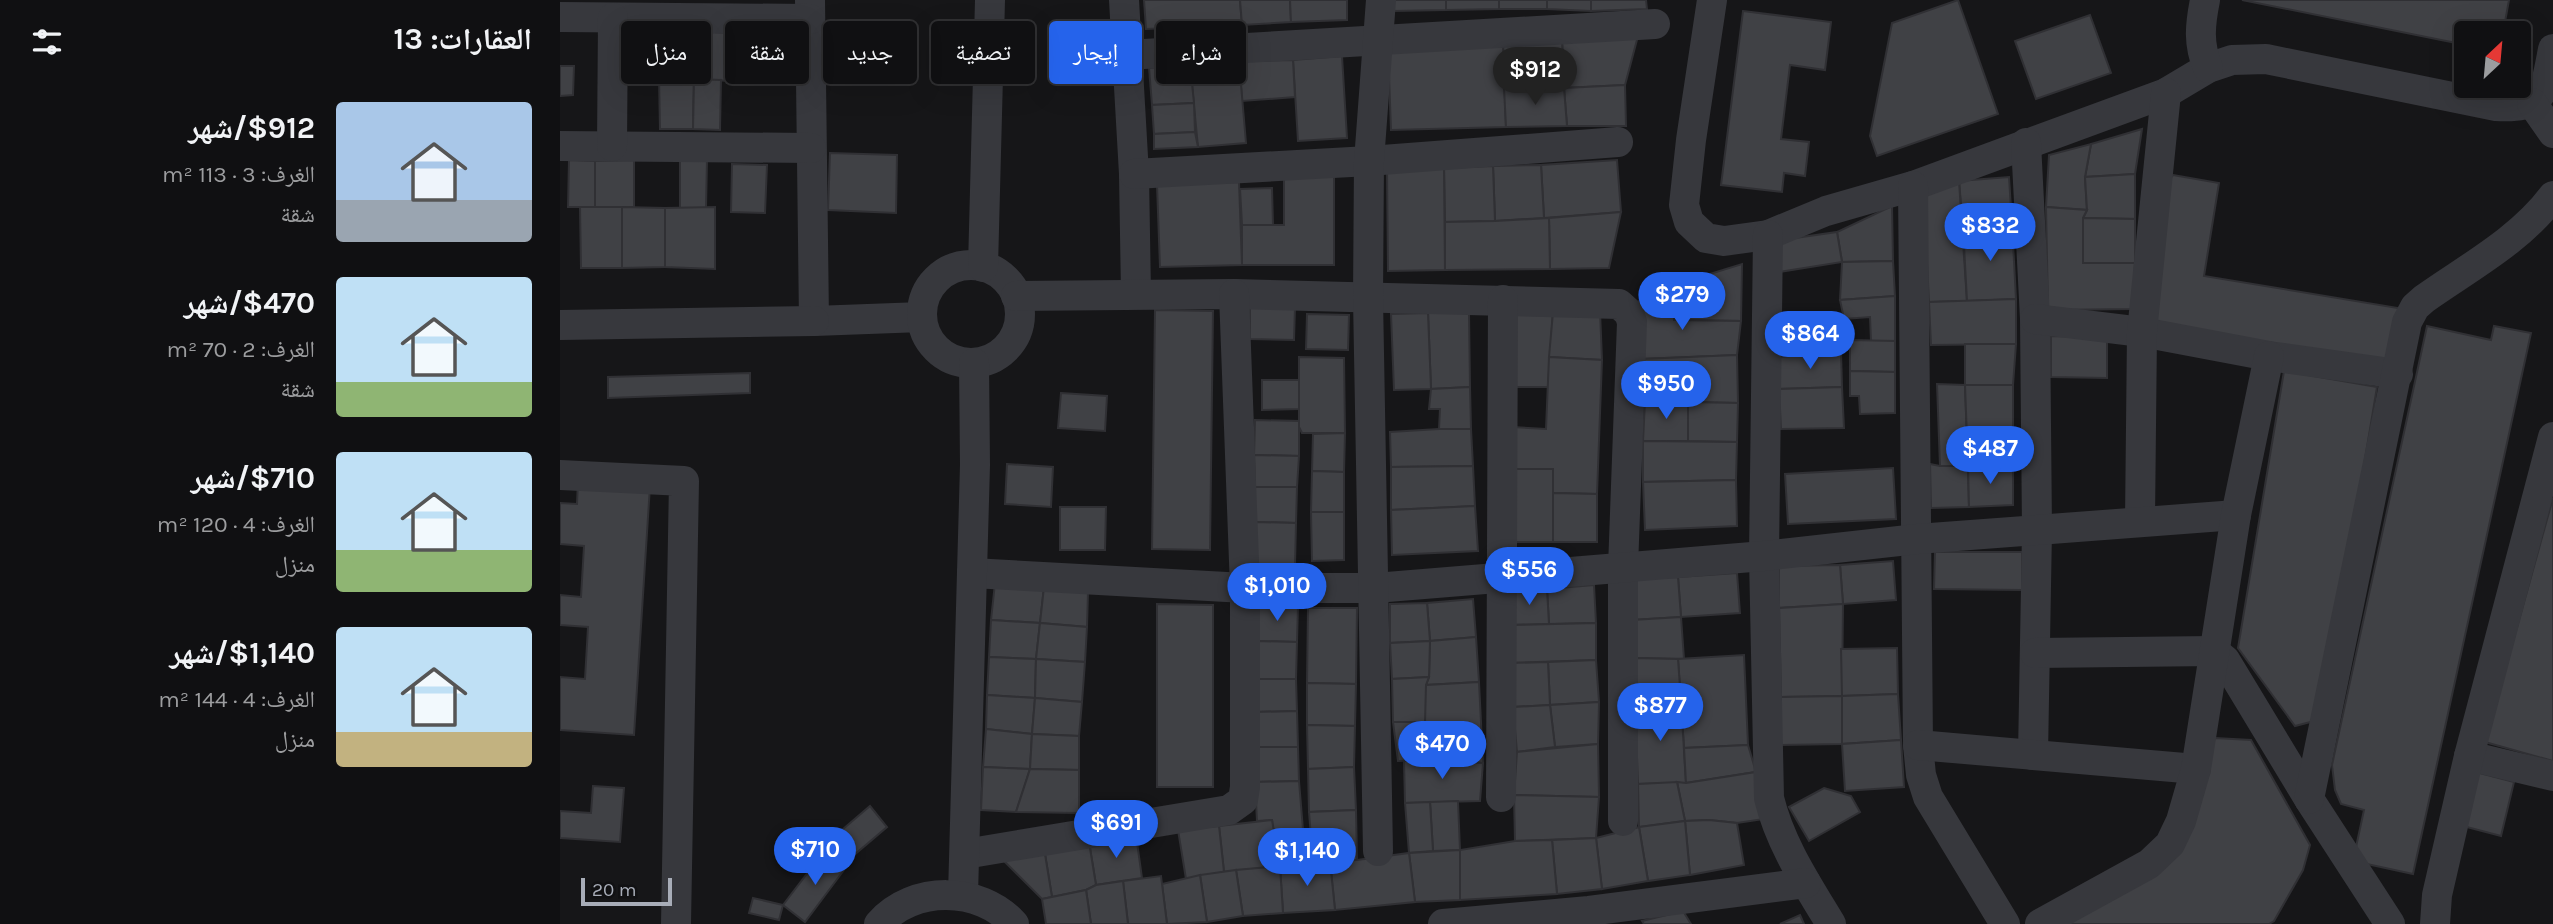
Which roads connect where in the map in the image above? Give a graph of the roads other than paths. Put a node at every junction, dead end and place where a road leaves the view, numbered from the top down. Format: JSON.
{"nodes":[{"id":1,"x":990,"y":0,"type":"edge"},
{"id":2,"x":1124,"y":0,"type":"edge"},
{"id":3,"x":1381,"y":0,"type":"edge"},
{"id":4,"x":1712,"y":0,"type":"edge"},
{"id":5,"x":2205,"y":0,"type":"edge"},
{"id":6,"x":810,"y":10,"type":"edge"},
{"id":7,"x":560,"y":17,"type":"edge"},
{"id":8,"x":614,"y":18,"type":"junction"},
{"id":9,"x":1125,"y":21,"type":"edge"},
{"id":10,"x":1655,"y":24,"type":"dead end"},
{"id":11,"x":1380,"y":41,"type":"junction"},
{"id":12,"x":2553,"y":49,"type":"edge"},
{"id":13,"x":1142,"y":54,"type":"edge"},
{"id":14,"x":2208,"y":68,"type":"junction"},
{"id":15,"x":1129,"y":84,"type":"edge"},
{"id":16,"x":2166,"y":93,"type":"junction"},
{"id":17,"x":2532,"y":103,"type":"junction"},
{"id":18,"x":2553,"y":133,"type":"edge"},
{"id":19,"x":1618,"y":142,"type":"dead end"},
{"id":20,"x":2026,"y":143,"type":"junction"},
{"id":21,"x":560,"y":146,"type":"edge"},
{"id":22,"x":612,"y":146,"type":"junction"},
{"id":23,"x":811,"y":148,"type":"junction"},
{"id":24,"x":1370,"y":161,"type":"junction"},
{"id":25,"x":1134,"y":174,"type":"junction"},
{"id":26,"x":1913,"y":186,"type":"junction"},
{"id":27,"x":2553,"y":196,"type":"edge"},
{"id":28,"x":1768,"y":235,"type":"junction"},
{"id":29,"x":983,"y":267,"type":"junction"},
{"id":30,"x":1136,"y":294,"type":"junction"},
{"id":31,"x":1234,"y":294,"type":"junction"},
{"id":32,"x":1016,"y":296,"type":"junction"},
{"id":33,"x":1368,"y":298,"type":"junction"},
{"id":34,"x":1503,"y":300,"type":"junction"},
{"id":35,"x":922,"y":317,"type":"junction"},
{"id":36,"x":2035,"y":319,"type":"junction"},
{"id":37,"x":814,"y":321,"type":"junction"},
{"id":38,"x":560,"y":325,"type":"edge"},
{"id":39,"x":2142,"y":332,"type":"junction"},
{"id":40,"x":2269,"y":356,"type":"junction"},
{"id":41,"x":974,"y":363,"type":"junction"},
{"id":42,"x":2398,"y":373,"type":"junction"},
{"id":43,"x":2551,"y":453,"type":"edge"},
{"id":44,"x":560,"y":475,"type":"edge"},
{"id":45,"x":2236,"y":515,"type":"junction"},
{"id":46,"x":2140,"y":521,"type":"junction"},
{"id":47,"x":2037,"y":530,"type":"junction"},
{"id":48,"x":1917,"y":539,"type":"junction"},
{"id":49,"x":1764,"y":556,"type":"junction"},
{"id":50,"x":1623,"y":568,"type":"junction"},
{"id":51,"x":972,"y":573,"type":"junction"},
{"id":52,"x":1500,"y":578,"type":"junction"},
{"id":53,"x":1245,"y":588,"type":"junction"},
{"id":54,"x":1375,"y":588,"type":"junction"},
{"id":55,"x":2214,"y":651,"type":"junction"},
{"id":56,"x":2035,"y":653,"type":"junction"},
{"id":57,"x":1918,"y":745,"type":"junction"},
{"id":58,"x":2033,"y":755,"type":"junction"},
{"id":59,"x":2469,"y":756,"type":"junction"},
{"id":60,"x":2196,"y":769,"type":"junction"},
{"id":61,"x":2553,"y":776,"type":"edge"},
{"id":62,"x":1501,"y":797,"type":"dead end"},
{"id":63,"x":2309,"y":799,"type":"junction"},
{"id":64,"x":1623,"y":821,"type":"dead end"},
{"id":65,"x":1378,"y":851,"type":"dead end"},
{"id":66,"x":965,"y":854,"type":"junction"},
{"id":67,"x":1806,"y":883,"type":"junction"},
{"id":68,"x":963,"y":895,"type":"junction"},
{"id":69,"x":1592,"y":918,"type":"edge"},
{"id":70,"x":677,"y":924,"type":"edge"},
{"id":71,"x":879,"y":924,"type":"edge"},
{"id":72,"x":1014,"y":924,"type":"edge"},
{"id":73,"x":1443,"y":924,"type":"edge"},
{"id":74,"x":1831,"y":924,"type":"edge"},
{"id":75,"x":2005,"y":924,"type":"edge"},
{"id":76,"x":2040,"y":924,"type":"edge"},
{"id":77,"x":2390,"y":924,"type":"edge"},
{"id":78,"x":2435,"y":924,"type":"edge"}],
"edges":[{"from":1,"to":29,"type":"street"},
{"from":2,"to":9,"type":"street"},
{"from":3,"to":11,"type":"street"},
{"from":4,"to":28,"type":"street"},
{"from":5,"to":14,"type":"street"},
{"from":6,"to":8,"type":"street"},
{"from":6,"to":23,"type":"street"},
{"from":7,"to":8,"type":"street"},
{"from":8,"to":22,"type":"street"},
{"from":10,"to":11,"type":"street"},
{"from":11,"to":13,"type":"street"},
{"from":11,"to":24,"type":"street"},
{"from":12,"to":17,"type":"street"},
{"from":14,"to":16,"type":"street"},
{"from":14,"to":17,"type":"street"},
{"from":15,"to":25,"type":"street"},
{"from":16,"to":20,"type":"street"},
{"from":16,"to":39,"type":"street"},
{"from":17,"to":18,"type":"street"},
{"from":19,"to":24,"type":"street"},
{"from":20,"to":26,"type":"street"},
{"from":20,"to":36,"type":"street"},
{"from":21,"to":22,"type":"street"},
{"from":22,"to":23,"type":"street"},
{"from":23,"to":37,"type":"street"},
{"from":24,"to":25,"type":"street"},
{"from":24,"to":33,"type":"street"},
{"from":25,"to":30,"type":"street"},
{"from":26,"to":28,"type":"street"},
{"from":26,"to":48,"type":"street"},
{"from":27,"to":42,"type":"street"},
{"from":28,"to":49,"type":"street"},
{"from":29,"to":32,"type":"street"},
{"from":29,"to":35,"type":"street"},
{"from":30,"to":31,"type":"street"},
{"from":30,"to":32,"type":"street"},
{"from":31,"to":33,"type":"street"},
{"from":31,"to":53,"type":"street"},
{"from":32,"to":41,"type":"street"},
{"from":33,"to":34,"type":"street"},
{"from":33,"to":54,"type":"street"},
{"from":34,"to":50,"type":"street"},
{"from":34,"to":52,"type":"street"},
{"from":35,"to":37,"type":"street"},
{"from":35,"to":41,"type":"street"},
{"from":36,"to":39,"type":"street"},
{"from":36,"to":47,"type":"street"},
{"from":37,"to":38,"type":"street"},
{"from":39,"to":40,"type":"street"},
{"from":39,"to":46,"type":"street"},
{"from":40,"to":42,"type":"street"},
{"from":40,"to":45,"type":"street"},
{"from":41,"to":51,"type":"street"},
{"from":42,"to":63,"type":"street"},
{"from":43,"to":59,"type":"street"},
{"from":44,"to":70,"type":"street"},
{"from":45,"to":46,"type":"street"},
{"from":45,"to":55,"type":"street"},
{"from":46,"to":47,"type":"street"},
{"from":47,"to":48,"type":"street"},
{"from":47,"to":56,"type":"street"},
{"from":48,"to":49,"type":"street"},
{"from":48,"to":57,"type":"street"},
{"from":49,"to":50,"type":"street"},
{"from":49,"to":67,"type":"street"},
{"from":50,"to":52,"type":"street"},
{"from":50,"to":64,"type":"street"},
{"from":51,"to":53,"type":"street"},
{"from":51,"to":66,"type":"street"},
{"from":52,"to":54,"type":"street"},
{"from":52,"to":62,"type":"street"},
{"from":53,"to":54,"type":"street"},
{"from":53,"to":66,"type":"street"},
{"from":54,"to":65,"type":"street"},
{"from":55,"to":56,"type":"street"},
{"from":55,"to":60,"type":"street"},
{"from":55,"to":63,"type":"street"},
{"from":56,"to":58,"type":"street"},
{"from":57,"to":58,"type":"street"},
{"from":57,"to":75,"type":"street"},
{"from":58,"to":60,"type":"street"},
{"from":59,"to":61,"type":"street"},
{"from":59,"to":78,"type":"street"},
{"from":60,"to":76,"type":"street"},
{"from":63,"to":77,"type":"street"},
{"from":66,"to":68,"type":"street"},
{"from":67,"to":69,"type":"street"},
{"from":67,"to":74,"type":"street"},
{"from":68,"to":71,"type":"street"},
{"from":68,"to":72,"type":"street"},
{"from":69,"to":73,"type":"street"}]}
